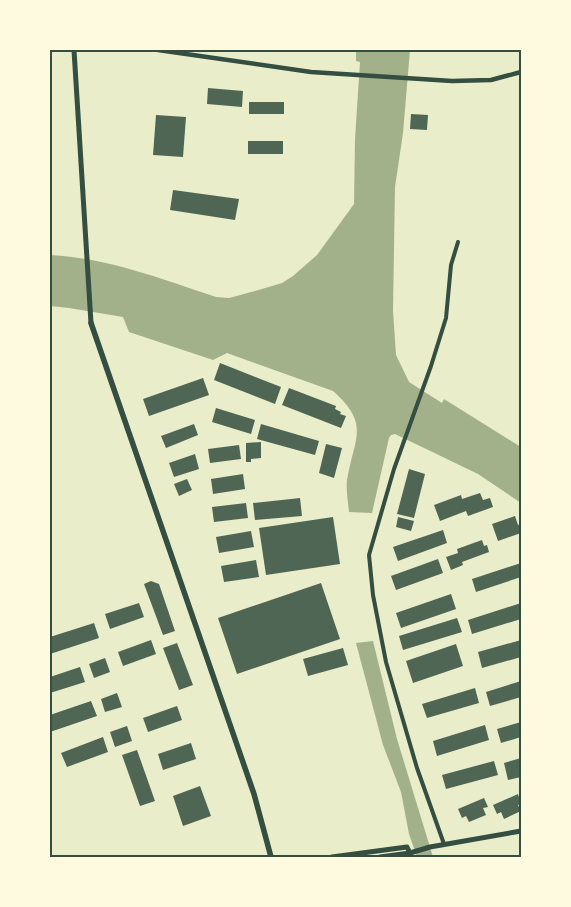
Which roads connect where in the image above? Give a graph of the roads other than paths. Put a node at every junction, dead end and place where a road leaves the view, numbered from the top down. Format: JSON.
{"nodes":[{"id":1,"x":74,"y":50,"type":"edge"},
{"id":2,"x":158,"y":50,"type":"edge"},
{"id":3,"x":521,"y":72,"type":"edge"},
{"id":4,"x":458,"y":242,"type":"dead end"},
{"id":5,"x":91,"y":323,"type":"joint"},
{"id":6,"x":521,"y":830,"type":"edge"},
{"id":7,"x":444,"y":844,"type":"junction"},
{"id":8,"x":410,"y":853,"type":"junction"},
{"id":9,"x":271,"y":857,"type":"edge"},
{"id":10,"x":332,"y":857,"type":"edge"},
{"id":11,"x":380,"y":857,"type":"edge"}],
"edges":[{"from":1,"to":5,"type":"main road"},
{"from":2,"to":3,"type":"street"},
{"from":4,"to":7,"type":"street"},
{"from":5,"to":9,"type":"main road"},
{"from":6,"to":7,"type":"main road"},
{"from":7,"to":8,"type":"main road"},
{"from":8,"to":10,"type":"main road"},
{"from":8,"to":11,"type":"main road"}]}
